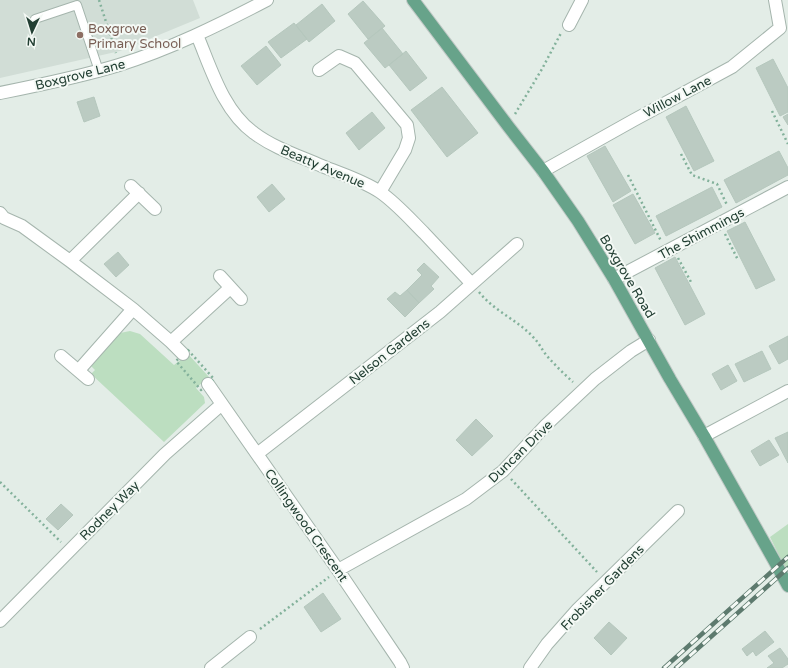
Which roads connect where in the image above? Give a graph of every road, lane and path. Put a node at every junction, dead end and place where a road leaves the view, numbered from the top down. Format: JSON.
{"nodes":[{"id":1,"x":99,"y":0,"type":"edge"},
{"id":2,"x":267,"y":0,"type":"edge"},
{"id":3,"x":413,"y":0,"type":"edge"},
{"id":4,"x":582,"y":0,"type":"edge"},
{"id":5,"x":775,"y":0,"type":"edge"},
{"id":6,"x":35,"y":18,"type":"dead end"},
{"id":7,"x":570,"y":25,"type":"joint"},
{"id":8,"x":197,"y":35,"type":"junction"},
{"id":9,"x":120,"y":65,"type":"junction"},
{"id":10,"x":319,"y":70,"type":"dead end"},
{"id":11,"x":99,"y":71,"type":"junction"},
{"id":12,"x":0,"y":93,"type":"edge"},
{"id":13,"x":772,"y":111,"type":"dead end"},
{"id":14,"x":508,"y":126,"type":"junction"},
{"id":15,"x":788,"y":144,"type":"edge"},
{"id":16,"x":681,"y":154,"type":"dead end"},
{"id":17,"x":543,"y":171,"type":"junction"},
{"id":18,"x":628,"y":175,"type":"dead end"},
{"id":19,"x":788,"y":187,"type":"edge"},
{"id":20,"x":380,"y":192,"type":"junction"},
{"id":21,"x":155,"y":209,"type":"dead end"},
{"id":22,"x":733,"y":216,"type":"junction"},
{"id":23,"x":1,"y":219,"type":"edge"},
{"id":24,"x":719,"y":223,"type":"junction"},
{"id":25,"x":517,"y":244,"type":"dead end"},
{"id":26,"x":670,"y":250,"type":"junction"},
{"id":27,"x":738,"y":260,"type":"dead end"},
{"id":28,"x":70,"y":261,"type":"junction"},
{"id":29,"x":220,"y":276,"type":"dead end"},
{"id":30,"x":614,"y":279,"type":"junction"},
{"id":31,"x":691,"y":282,"type":"dead end"},
{"id":32,"x":472,"y":284,"type":"junction"},
{"id":33,"x":230,"y":288,"type":"junction"},
{"id":34,"x":242,"y":299,"type":"dead end"},
{"id":35,"x":133,"y":309,"type":"junction"},
{"id":36,"x":649,"y":340,"type":"junction"},
{"id":37,"x":171,"y":342,"type":"junction"},
{"id":38,"x":183,"y":354,"type":"junction"},
{"id":39,"x":62,"y":356,"type":"dead end"},
{"id":40,"x":79,"y":370,"type":"junction"},
{"id":41,"x":88,"y":378,"type":"dead end"},
{"id":42,"x":208,"y":384,"type":"junction"},
{"id":43,"x":582,"y":391,"type":"junction"},
{"id":44,"x":788,"y":391,"type":"edge"},
{"id":45,"x":222,"y":404,"type":"junction"},
{"id":46,"x":704,"y":436,"type":"junction"},
{"id":47,"x":257,"y":454,"type":"junction"},
{"id":48,"x":503,"y":471,"type":"junction"},
{"id":49,"x":0,"y":482,"type":"edge"},
{"id":50,"x":678,"y":511,"type":"dead end"},
{"id":51,"x":69,"y":551,"type":"junction"},
{"id":52,"x":338,"y":570,"type":"junction"},
{"id":53,"x":606,"y":581,"type":"junction"},
{"id":54,"x":787,"y":583,"type":"edge"},
{"id":55,"x":0,"y":621,"type":"edge"},
{"id":56,"x":250,"y":637,"type":"joint"},
{"id":57,"x":211,"y":668,"type":"edge"},
{"id":58,"x":403,"y":668,"type":"edge"},
{"id":59,"x":530,"y":668,"type":"edge"}],
"edges":[{"from":1,"to":9,"type":"path"},
{"from":2,"to":8,"type":"street","name":"Boxgrove Lane"},
{"from":3,"to":14,"type":"main road","name":"Boxgrove Road"},
{"from":4,"to":7,"type":"street"},
{"from":5,"to":17,"type":"street","name":"Willow Lane"},
{"from":6,"to":11,"type":"lane"},
{"from":7,"to":14,"type":"path"},
{"from":8,"to":9,"type":"street","name":"Boxgrove Lane"},
{"from":8,"to":20,"type":"street","name":"Beatty Avenue"},
{"from":9,"to":11,"type":"street","name":"Boxgrove Lane"},
{"from":10,"to":20,"type":"street"},
{"from":11,"to":12,"type":"street","name":"Boxgrove Lane"},
{"from":13,"to":15,"type":"path"},
{"from":14,"to":17,"type":"main road","name":"Boxgrove Road"},
{"from":16,"to":22,"type":"path"},
{"from":17,"to":30,"type":"main road","name":"Boxgrove Road"},
{"from":18,"to":26,"type":"path"},
{"from":19,"to":22,"type":"street","name":"The Shimmings"},
{"from":20,"to":32,"type":"street","name":"Beatty Avenue"},
{"from":21,"to":28,"type":"street"},
{"from":22,"to":24,"type":"street","name":"The Shimmings"},
{"from":23,"to":28,"type":"street"},
{"from":24,"to":26,"type":"street","name":"The Shimmings"},
{"from":24,"to":27,"type":"path"},
{"from":25,"to":32,"type":"street","name":"Nelson Gardens"},
{"from":26,"to":30,"type":"street","name":"The Shimmings"},
{"from":26,"to":31,"type":"path"},
{"from":28,"to":35,"type":"street"},
{"from":29,"to":33,"type":"street"},
{"from":30,"to":36,"type":"main road","name":"Boxgrove Road"},
{"from":32,"to":43,"type":"path"},
{"from":32,"to":47,"type":"street","name":"Nelson Gardens"},
{"from":33,"to":34,"type":"street"},
{"from":33,"to":37,"type":"street"},
{"from":35,"to":37,"type":"street"},
{"from":35,"to":40,"type":"street"},
{"from":36,"to":43,"type":"street","name":"Duncan Drive"},
{"from":36,"to":46,"type":"main road","name":"Boxgrove Road"},
{"from":37,"to":38,"type":"street"},
{"from":38,"to":42,"type":"path"},
{"from":38,"to":42,"type":"path"},
{"from":39,"to":40,"type":"street"},
{"from":40,"to":41,"type":"street"},
{"from":42,"to":45,"type":"street","name":"Collingwood Crescent"},
{"from":43,"to":48,"type":"street","name":"Duncan Drive"},
{"from":44,"to":46,"type":"street"},
{"from":45,"to":47,"type":"street","name":"Collingwood Crescent"},
{"from":45,"to":51,"type":"street","name":"Rodney Way"},
{"from":46,"to":54,"type":"main road","name":"Boxgrove Road"},
{"from":47,"to":52,"type":"street","name":"Collingwood Crescent"},
{"from":48,"to":52,"type":"street","name":"Duncan Drive"},
{"from":48,"to":53,"type":"path"},
{"from":49,"to":51,"type":"path"},
{"from":50,"to":53,"type":"street","name":"Frobisher Gardens"},
{"from":51,"to":55,"type":"street","name":"Rodney Way"},
{"from":52,"to":56,"type":"path"},
{"from":52,"to":58,"type":"street","name":"Collingwood Crescent"},
{"from":53,"to":59,"type":"street","name":"Frobisher Gardens"},
{"from":56,"to":57,"type":"street"}]}
